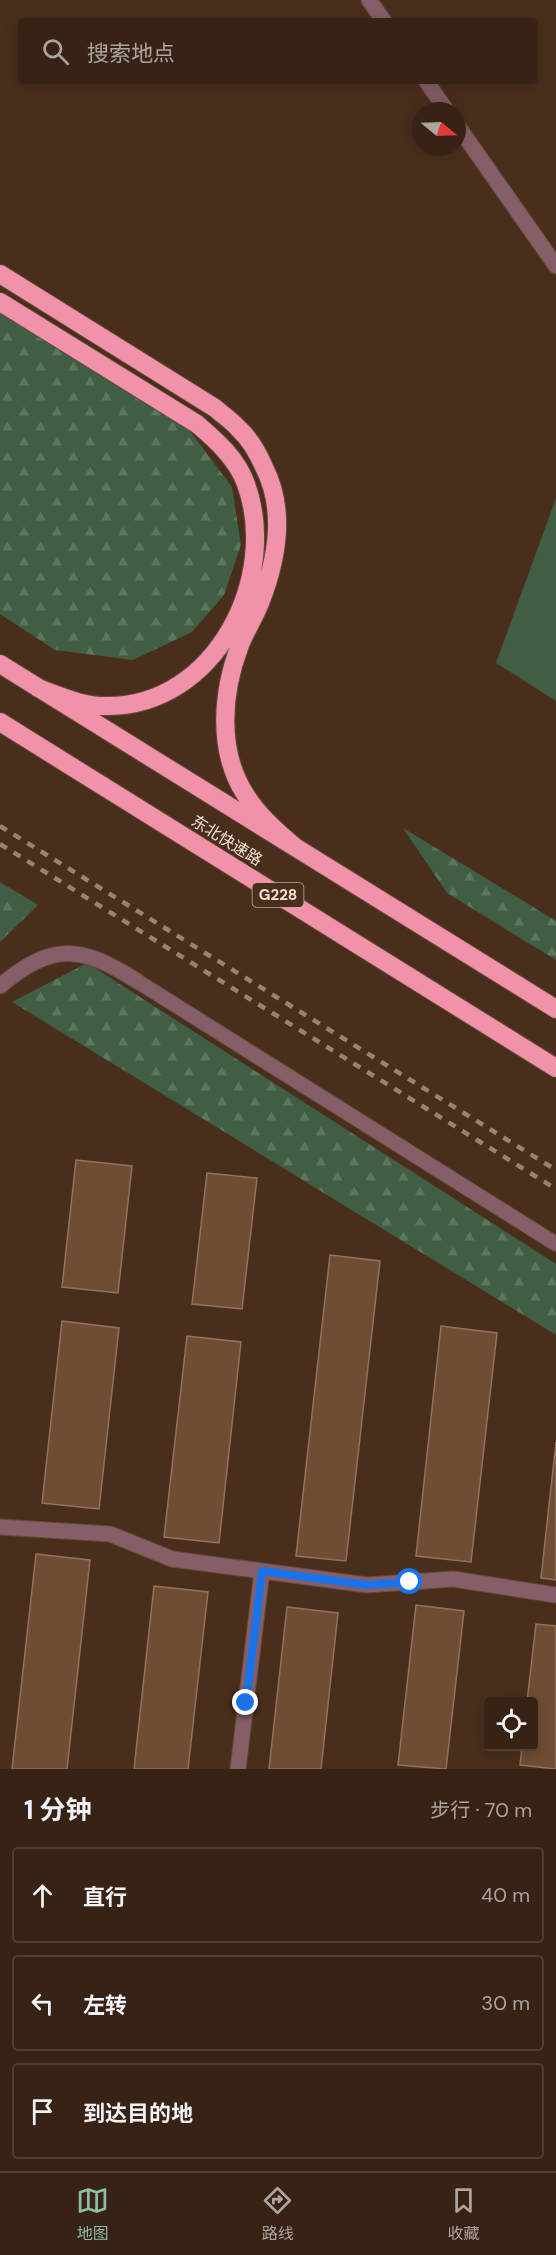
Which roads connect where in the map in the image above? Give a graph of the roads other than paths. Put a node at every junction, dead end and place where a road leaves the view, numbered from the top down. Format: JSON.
{"nodes":[{"id":1,"x":369,"y":0,"type":"edge"},
{"id":2,"x":382,"y":18,"type":"edge"},
{"id":3,"x":428,"y":84,"type":"edge"},
{"id":4,"x":441,"y":102,"type":"edge"},
{"id":5,"x":466,"y":138,"type":"edge"},
{"id":6,"x":556,"y":266,"type":"edge"},
{"id":7,"x":0,"y":274,"type":"edge"},
{"id":8,"x":0,"y":302,"type":"edge"},
{"id":9,"x":0,"y":664,"type":"edge"},
{"id":10,"x":38,"y":688,"type":"junction"},
{"id":11,"x":0,"y":722,"type":"edge"},
{"id":12,"x":295,"y":847,"type":"junction"},
{"id":13,"x":137,"y":981,"type":"joint"},
{"id":14,"x":0,"y":986,"type":"edge"},
{"id":15,"x":556,"y":1008,"type":"edge"},
{"id":16,"x":556,"y":1068,"type":"edge"},
{"id":17,"x":556,"y":1244,"type":"edge"},
{"id":18,"x":0,"y":1527,"type":"edge"},
{"id":19,"x":262,"y":1571,"type":"junction"},
{"id":20,"x":556,"y":1595,"type":"edge"},
{"id":21,"x":238,"y":1769,"type":"edge"}],
"edges":[{"from":1,"to":2,"type":"street"},
{"from":3,"to":4,"type":"street"},
{"from":5,"to":6,"type":"street"},
{"from":7,"to":12,"type":"highway"},
{"from":8,"to":10,"type":"highway"},
{"from":9,"to":10,"type":"highway","name":"东北快速路"},
{"from":10,"to":12,"type":"highway","name":"东北快速路"},
{"from":11,"to":16,"type":"highway","name":"东北快速路","number":"G228"},
{"from":12,"to":15,"type":"highway","name":"东北快速路"},
{"from":13,"to":14,"type":"street"},
{"from":13,"to":17,"type":"lane"},
{"from":18,"to":19,"type":"street"},
{"from":19,"to":20,"type":"street"},
{"from":19,"to":21,"type":"street"}]}
